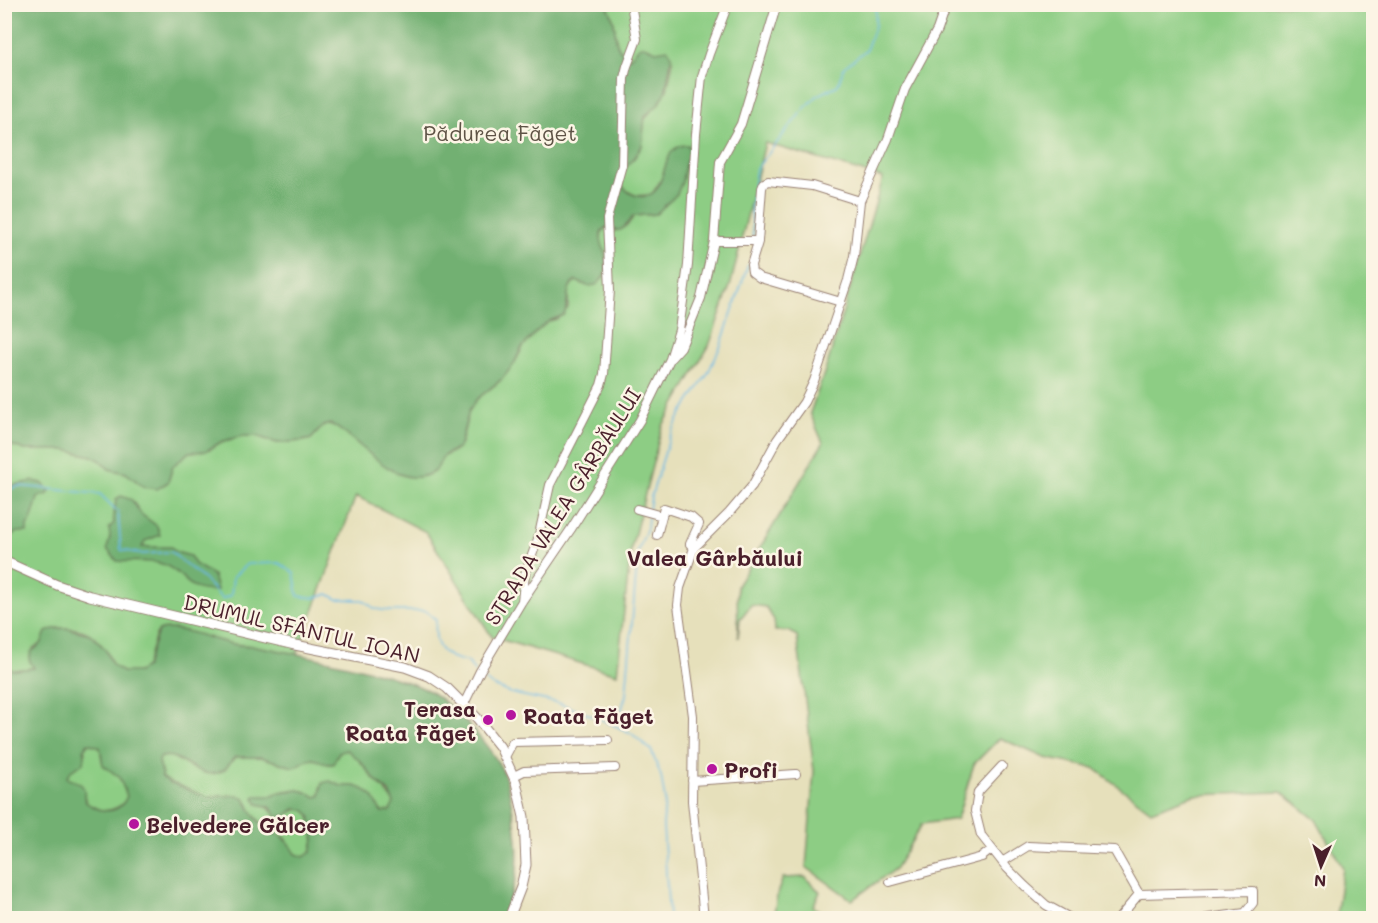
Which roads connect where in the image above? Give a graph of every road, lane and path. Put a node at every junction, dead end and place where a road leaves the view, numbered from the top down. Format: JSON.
{"nodes":[{"id":1,"x":631,"y":4,"type":"edge"},
{"id":2,"x":728,"y":4,"type":"edge"},
{"id":3,"x":777,"y":4,"type":"edge"},
{"id":4,"x":946,"y":4,"type":"edge"},
{"id":5,"x":860,"y":201,"type":"junction"},
{"id":6,"x":714,"y":241,"type":"junction"},
{"id":7,"x":755,"y":242,"type":"junction"},
{"id":8,"x":841,"y":302,"type":"junction"},
{"id":9,"x":670,"y":359,"type":"junction"},
{"id":10,"x":645,"y":511,"type":"dead end"},
{"id":11,"x":662,"y":516,"type":"junction"},
{"id":12,"x":657,"y":535,"type":"dead end"},
{"id":13,"x":694,"y":548,"type":"junction"},
{"id":14,"x":4,"y":561,"type":"edge"},
{"id":15,"x":522,"y":601,"type":"junction"},
{"id":16,"x":464,"y":704,"type":"junction"},
{"id":17,"x":608,"y":740,"type":"dead end"},
{"id":18,"x":506,"y":755,"type":"junction"},
{"id":19,"x":1002,"y":766,"type":"dead end"},
{"id":20,"x":615,"y":768,"type":"dead end"},
{"id":21,"x":796,"y":774,"type":"dead end"},
{"id":22,"x":514,"y":776,"type":"junction"},
{"id":23,"x":692,"y":782,"type":"junction"},
{"id":24,"x":992,"y":849,"type":"junction"},
{"id":25,"x":1002,"y":862,"type":"junction"},
{"id":26,"x":890,"y":882,"type":"dead end"},
{"id":27,"x":1139,"y":894,"type":"junction"},
{"id":28,"x":509,"y":918,"type":"edge"},
{"id":29,"x":704,"y":918,"type":"edge"},
{"id":30,"x":1070,"y":918,"type":"edge"},
{"id":31,"x":1119,"y":918,"type":"edge"},
{"id":32,"x":1208,"y":918,"type":"edge"}],
"edges":[{"from":1,"to":15,"type":"street"},
{"from":2,"to":9,"type":"street","name":"STRADA VALEA GÂRBĂULUI"},
{"from":3,"to":6,"type":"street"},
{"from":4,"to":5,"type":"street"},
{"from":5,"to":7,"type":"street"},
{"from":5,"to":8,"type":"street"},
{"from":6,"to":7,"type":"street"},
{"from":6,"to":9,"type":"street"},
{"from":7,"to":8,"type":"street"},
{"from":8,"to":13,"type":"street"},
{"from":9,"to":15,"type":"street","name":"STRADA VALEA GÂRBĂULUI"},
{"from":10,"to":11,"type":"street"},
{"from":11,"to":12,"type":"street"},
{"from":11,"to":13,"type":"street"},
{"from":13,"to":23,"type":"street"},
{"from":14,"to":16,"type":"main road","name":"DRUMUL SFÂNTUL IOAN"},
{"from":15,"to":16,"type":"street","name":"STRADA VALEA GÂRBĂULUI"},
{"from":16,"to":18,"type":"main road","name":"DRUMUL SFÂNTUL IOAN"},
{"from":17,"to":18,"type":"street"},
{"from":18,"to":22,"type":"main road","name":"DRUMUL SFÂNTUL IOAN"},
{"from":19,"to":24,"type":"street"},
{"from":20,"to":22,"type":"street"},
{"from":21,"to":23,"type":"street"},
{"from":22,"to":28,"type":"main road","name":"DRUMUL SFÂNTUL IOAN"},
{"from":23,"to":29,"type":"street"},
{"from":24,"to":25,"type":"street"},
{"from":24,"to":26,"type":"street"},
{"from":25,"to":27,"type":"street"},
{"from":25,"to":30,"type":"street"},
{"from":27,"to":31,"type":"street"},
{"from":27,"to":32,"type":"street"}]}
